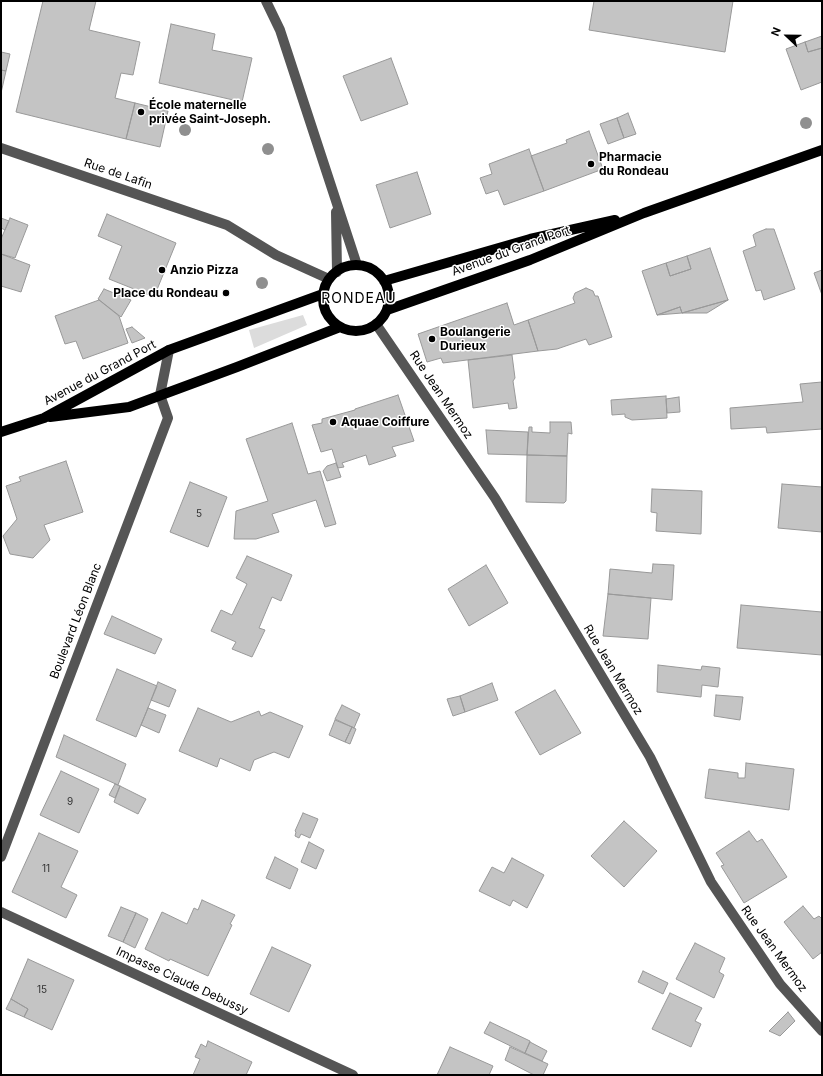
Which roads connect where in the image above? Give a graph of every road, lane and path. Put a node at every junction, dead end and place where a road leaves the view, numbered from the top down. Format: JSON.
{"nodes":[{"id":1,"x":266,"y":1,"type":"edge"},
{"id":2,"x":1,"y":148,"type":"edge"},
{"id":3,"x":822,"y":150,"type":"edge"},
{"id":4,"x":336,"y":202,"type":"junction"},
{"id":5,"x":644,"y":213,"type":"junction"},
{"id":6,"x":357,"y":265,"type":"junction"},
{"id":7,"x":333,"y":275,"type":"junction"},
{"id":8,"x":384,"y":281,"type":"junction"},
{"id":9,"x":323,"y":294,"type":"junction"},
{"id":10,"x":387,"y":310,"type":"junction"},
{"id":11,"x":376,"y":324,"type":"junction"},
{"id":12,"x":340,"y":327,"type":"junction"},
{"id":13,"x":169,"y":350,"type":"junction"},
{"id":14,"x":160,"y":395,"type":"junction"},
{"id":15,"x":44,"y":418,"type":"junction"},
{"id":16,"x":1,"y":432,"type":"edge"},
{"id":17,"x":1,"y":856,"type":"edge"},
{"id":18,"x":1,"y":912,"type":"edge"},
{"id":19,"x":822,"y":1031,"type":"edge"},
{"id":20,"x":353,"y":1075,"type":"edge"}],
"edges":[{"from":1,"to":4,"type":"street"},
{"from":2,"to":7,"type":"street","name":"Rue de Lafin"},
{"from":3,"to":5,"type":"main road","name":"Avenue du Grand Port"},
{"from":4,"to":6,"type":"street"},
{"from":4,"to":7,"type":"street"},
{"from":5,"to":8,"type":"main road","name":"Avenue du Grand Port"},
{"from":5,"to":10,"type":"main road","name":"Avenue du Grand Port"},
{"from":6,"to":7,"type":"main road"},
{"from":6,"to":8,"type":"main road"},
{"from":7,"to":9,"type":"main road"},
{"from":8,"to":10,"type":"main road"},
{"from":9,"to":12,"type":"main road"},
{"from":9,"to":13,"type":"main road"},
{"from":10,"to":11,"type":"main road"},
{"from":11,"to":12,"type":"main road"},
{"from":11,"to":19,"type":"street","name":"Rue Jean Mermoz"},
{"from":12,"to":14,"type":"main road"},
{"from":13,"to":14,"type":"street"},
{"from":13,"to":15,"type":"main road","name":"Avenue du Grand Port"},
{"from":14,"to":15,"type":"main road","name":"Avenue du Grand Port"},
{"from":14,"to":17,"type":"street","name":"Boulevard Léon Blanc"},
{"from":15,"to":16,"type":"main road","name":"Avenue du Grand Port"},
{"from":18,"to":20,"type":"street","name":"Impasse Claude Debussy"}]}
